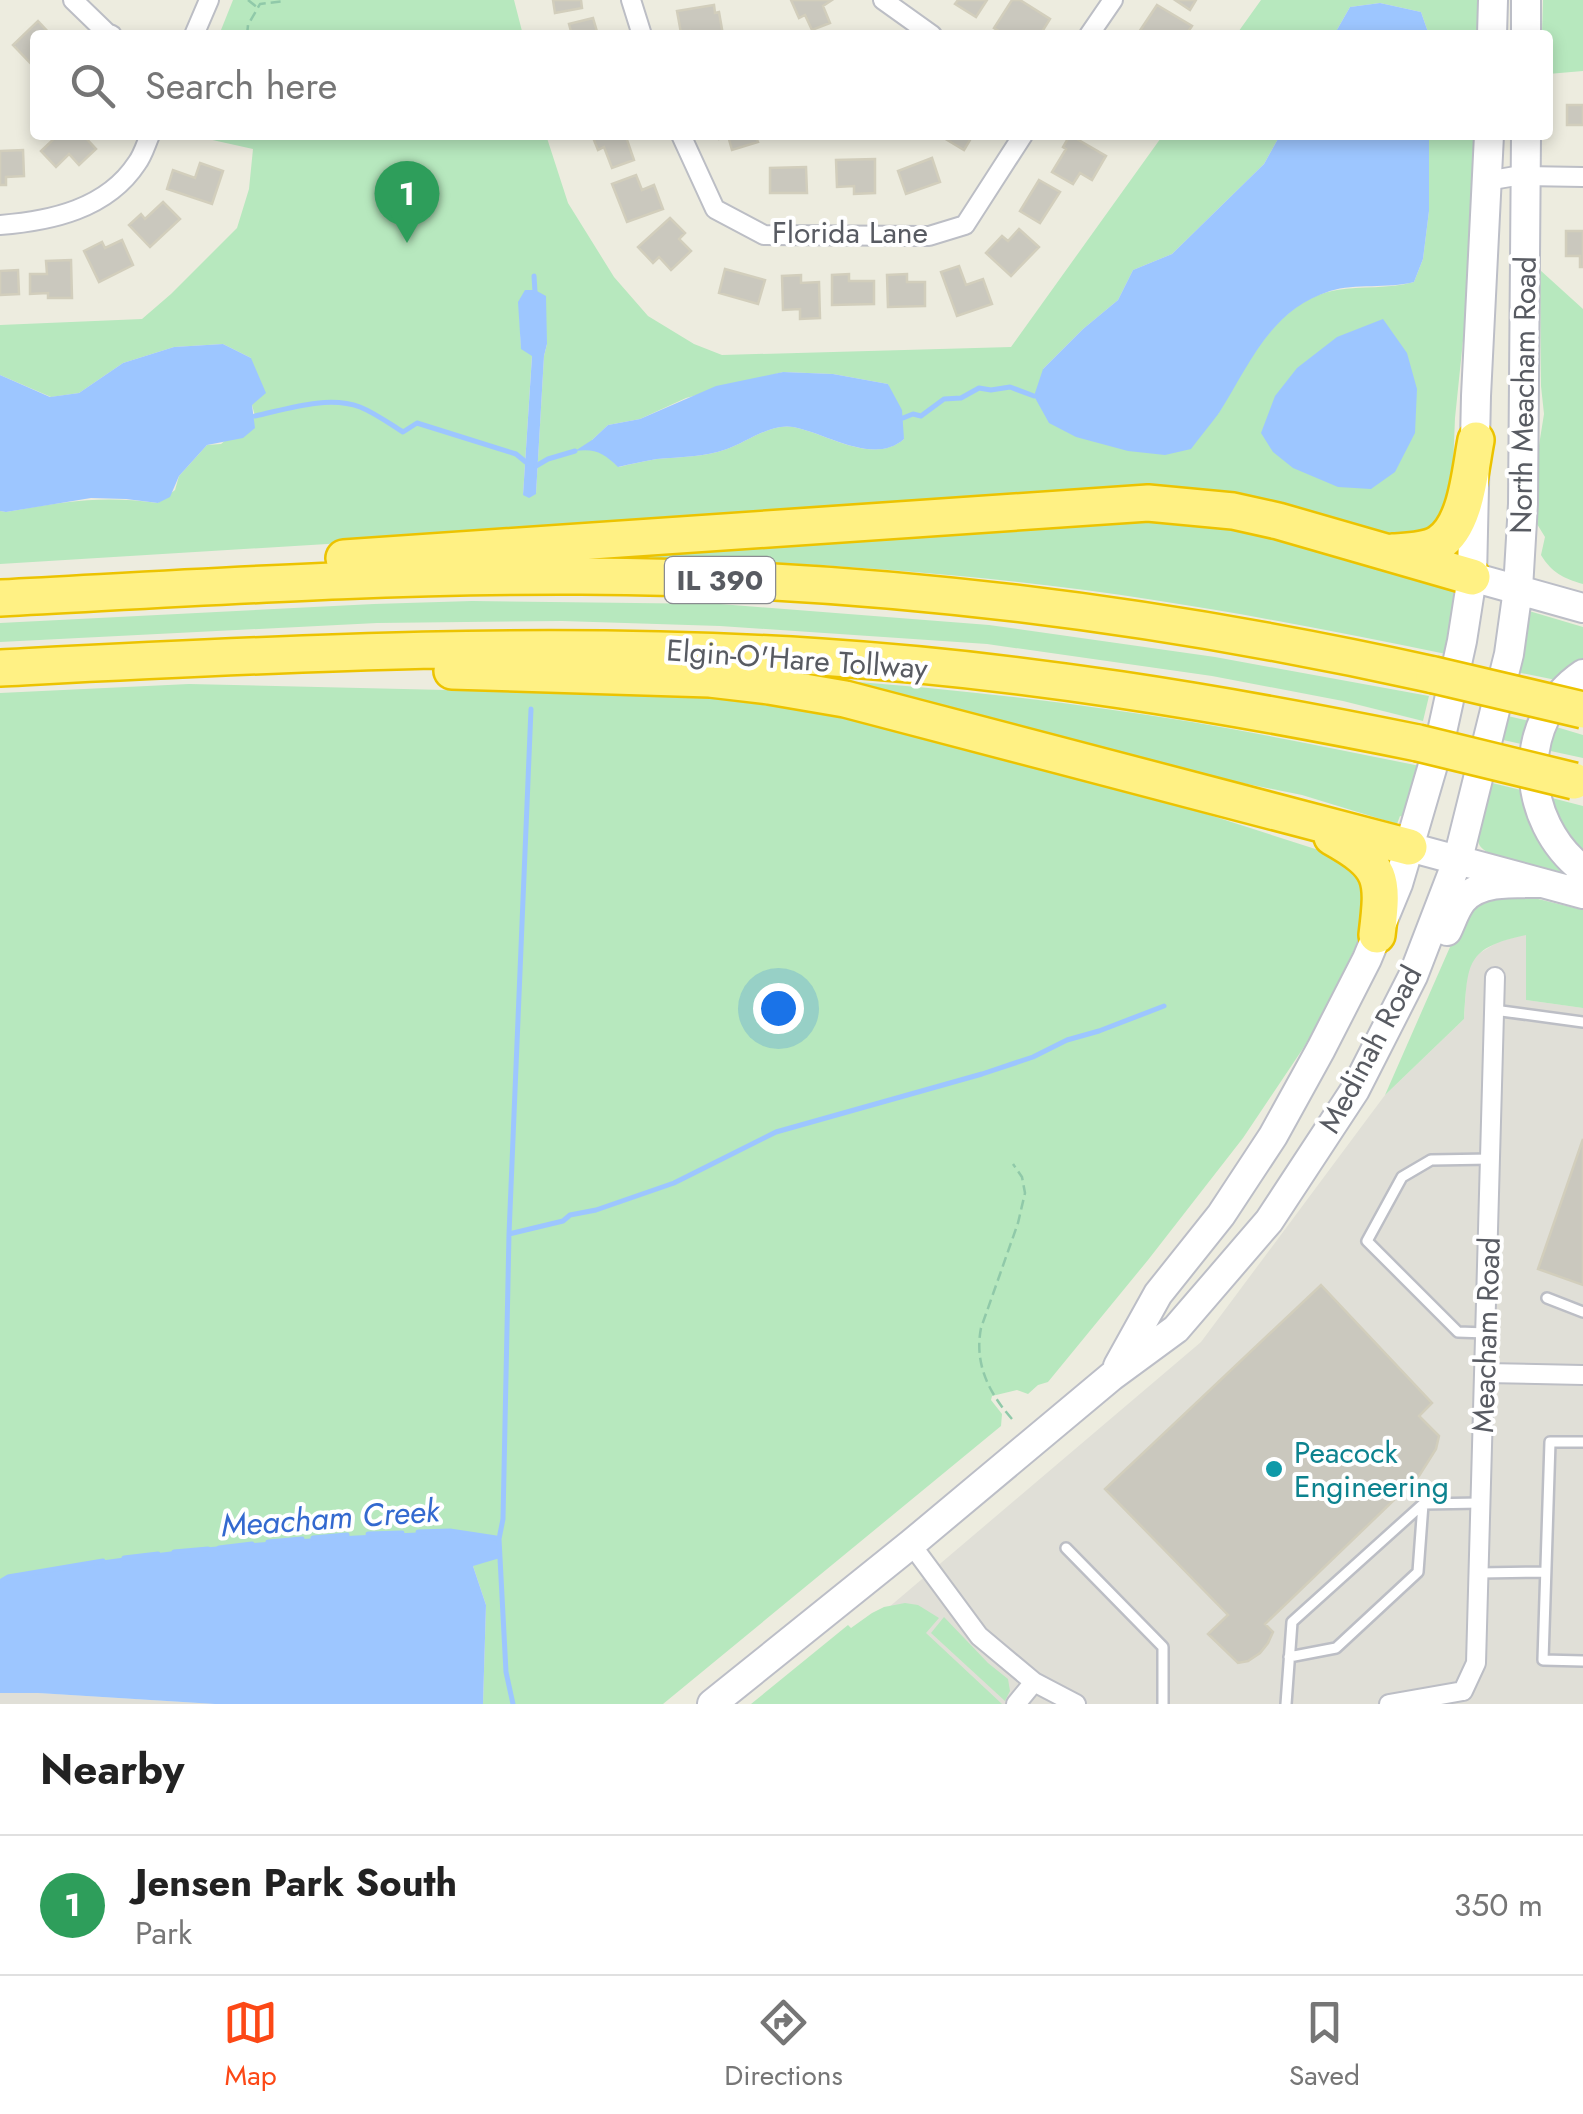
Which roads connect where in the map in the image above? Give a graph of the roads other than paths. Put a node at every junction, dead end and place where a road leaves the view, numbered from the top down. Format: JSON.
{"nodes":[{"id":1,"x":72,"y":0,"type":"edge"},
{"id":2,"x":209,"y":0,"type":"edge"},
{"id":3,"x":631,"y":0,"type":"edge"},
{"id":4,"x":884,"y":0,"type":"edge"},
{"id":5,"x":1113,"y":0,"type":"edge"},
{"id":6,"x":1492,"y":0,"type":"edge"},
{"id":7,"x":1526,"y":0,"type":"edge"},
{"id":8,"x":104,"y":30,"type":"edge"},
{"id":9,"x":196,"y":30,"type":"edge"},
{"id":10,"x":640,"y":30,"type":"edge"},
{"id":11,"x":925,"y":30,"type":"edge"},
{"id":12,"x":1092,"y":30,"type":"edge"},
{"id":13,"x":1492,"y":30,"type":"edge"},
{"id":14,"x":1526,"y":30,"type":"edge"},
{"id":15,"x":148,"y":140,"type":"edge"},
{"id":16,"x":682,"y":140,"type":"edge"},
{"id":17,"x":1019,"y":140,"type":"edge"},
{"id":18,"x":1489,"y":140,"type":"edge"},
{"id":19,"x":1526,"y":140,"type":"edge"},
{"id":20,"x":1526,"y":177,"type":"junction"},
{"id":21,"x":1583,"y":177,"type":"edge"},
{"id":22,"x":1486,"y":181,"type":"junction"},
{"id":23,"x":0,"y":225,"type":"edge"},
{"id":24,"x":1476,"y":440,"type":"junction"},
{"id":25,"x":1387,"y":552,"type":"junction"},
{"id":26,"x":1472,"y":577,"type":"junction"},
{"id":27,"x":1518,"y":589,"type":"junction"},
{"id":28,"x":80,"y":594,"type":"junction"},
{"id":29,"x":0,"y":598,"type":"edge"},
{"id":30,"x":1583,"y":608,"type":"edge"},
{"id":31,"x":1462,"y":642,"type":"joint"},
{"id":32,"x":303,"y":654,"type":"junction"},
{"id":33,"x":1510,"y":654,"type":"joint"},
{"id":34,"x":0,"y":668,"type":"edge"},
{"id":35,"x":1583,"y":674,"type":"edge"},
{"id":36,"x":1583,"y":710,"type":"edge"},
{"id":37,"x":1578,"y":782,"type":"edge"},
{"id":38,"x":1301,"y":819,"type":"junction"},
{"id":39,"x":1409,"y":848,"type":"junction"},
{"id":40,"x":1458,"y":859,"type":"junction"},
{"id":41,"x":1583,"y":870,"type":"edge"},
{"id":42,"x":1540,"y":883,"type":"junction"},
{"id":43,"x":1583,"y":894,"type":"edge"},
{"id":44,"x":1377,"y":935,"type":"junction"},
{"id":45,"x":1495,"y":976,"type":"dead end"},
{"id":46,"x":1494,"y":1010,"type":"junction"},
{"id":47,"x":1583,"y":1022,"type":"edge"},
{"id":48,"x":1354,"y":1090,"type":"junction"},
{"id":49,"x":1490,"y":1159,"type":"junction"},
{"id":50,"x":1547,"y":1298,"type":"dead end"},
{"id":51,"x":1583,"y":1312,"type":"edge"},
{"id":52,"x":1486,"y":1334,"type":"junction"},
{"id":53,"x":1485,"y":1372,"type":"junction"},
{"id":54,"x":1112,"y":1376,"type":"junction"},
{"id":55,"x":1583,"y":1376,"type":"edge"},
{"id":56,"x":1583,"y":1442,"type":"edge"},
{"id":57,"x":1423,"y":1504,"type":"junction"},
{"id":58,"x":1481,"y":1504,"type":"junction"},
{"id":59,"x":910,"y":1544,"type":"junction"},
{"id":60,"x":1066,"y":1548,"type":"dead end"},
{"id":61,"x":1545,"y":1572,"type":"junction"},
{"id":62,"x":1479,"y":1573,"type":"junction"},
{"id":63,"x":1290,"y":1657,"type":"junction"},
{"id":64,"x":1583,"y":1661,"type":"edge"},
{"id":65,"x":1034,"y":1682,"type":"junction"},
{"id":66,"x":1468,"y":1697,"type":"edge"},
{"id":67,"x":712,"y":1704,"type":"edge"},
{"id":68,"x":1016,"y":1704,"type":"edge"},
{"id":69,"x":1076,"y":1704,"type":"edge"},
{"id":70,"x":1163,"y":1704,"type":"edge"},
{"id":71,"x":1286,"y":1704,"type":"edge"},
{"id":72,"x":1389,"y":1704,"type":"edge"}],
"edges":[{"from":1,"to":8,"type":"street"},
{"from":2,"to":9,"type":"street"},
{"from":3,"to":10,"type":"street"},
{"from":4,"to":11,"type":"street"},
{"from":5,"to":12,"type":"street"},
{"from":6,"to":13,"type":"main road"},
{"from":7,"to":14,"type":"main road"},
{"from":15,"to":23,"type":"street"},
{"from":16,"to":17,"type":"street","name":"Florida Lane"},
{"from":18,"to":22,"type":"main road","name":"North Meacham Road"},
{"from":19,"to":20,"type":"main road","name":"North Meacham Road"},
{"from":20,"to":21,"type":"street"},
{"from":20,"to":22,"type":"street"},
{"from":20,"to":27,"type":"main road","name":"North Meacham Road"},
{"from":22,"to":24,"type":"main road","name":"North Meacham Road"},
{"from":24,"to":25,"type":"highway"},
{"from":24,"to":26,"type":"main road","name":"North Meacham Road"},
{"from":25,"to":26,"type":"highway"},
{"from":25,"to":28,"type":"highway"},
{"from":26,"to":27,"type":"main road"},
{"from":26,"to":31,"type":"main road","name":"North Meacham Road"},
{"from":27,"to":30,"type":"main road"},
{"from":27,"to":33,"type":"main road","name":"North Meacham Road"},
{"from":28,"to":29,"type":"highway","number":"IL 390"},
{"from":28,"to":36,"type":"highway","number":"IL 390","bridge":true},
{"from":31,"to":39,"type":"main road","name":"Medinah Road"},
{"from":32,"to":34,"type":"highway","name":"Elgin-O'Hare Tollway"},
{"from":32,"to":37,"type":"highway","name":"Elgin-O'Hare Tollway","bridge":true},
{"from":32,"to":38,"type":"highway"},
{"from":33,"to":40,"type":"main road","name":"Medinah Road"},
{"from":35,"to":41,"type":"main road"},
{"from":38,"to":39,"type":"highway"},
{"from":38,"to":44,"type":"highway"},
{"from":39,"to":40,"type":"main road"},
{"from":39,"to":44,"type":"main road","name":"Medinah Road"},
{"from":40,"to":42,"type":"main road"},
{"from":40,"to":48,"type":"main road","name":"Medinah Road"},
{"from":42,"to":43,"type":"main road"},
{"from":42,"to":48,"type":"main road"},
{"from":44,"to":54,"type":"main road","name":"Medinah Road"},
{"from":45,"to":46,"type":"street","name":"Meacham Road"},
{"from":46,"to":47,"type":"lane"},
{"from":46,"to":49,"type":"street","name":"Meacham Road"},
{"from":48,"to":54,"type":"main road","name":"Medinah Road"},
{"from":49,"to":52,"type":"street","name":"Meacham Road"},
{"from":49,"to":52,"type":"lane"},
{"from":50,"to":51,"type":"lane"},
{"from":52,"to":53,"type":"street","name":"Meacham Road"},
{"from":53,"to":55,"type":"street"},
{"from":53,"to":58,"type":"street","name":"Meacham Road"},
{"from":54,"to":59,"type":"main road","name":"Medinah Road"},
{"from":56,"to":61,"type":"lane"},
{"from":57,"to":58,"type":"lane"},
{"from":57,"to":63,"type":"lane"},
{"from":57,"to":63,"type":"lane"},
{"from":58,"to":62,"type":"street","name":"Meacham Road"},
{"from":59,"to":65,"type":"street"},
{"from":59,"to":67,"type":"main road","name":"Medinah Road"},
{"from":60,"to":70,"type":"lane"},
{"from":61,"to":62,"type":"lane"},
{"from":61,"to":64,"type":"lane"},
{"from":62,"to":66,"type":"street","name":"Meacham Road"},
{"from":63,"to":71,"type":"lane"},
{"from":65,"to":68,"type":"street"},
{"from":65,"to":69,"type":"street"},
{"from":66,"to":72,"type":"street"}]}
